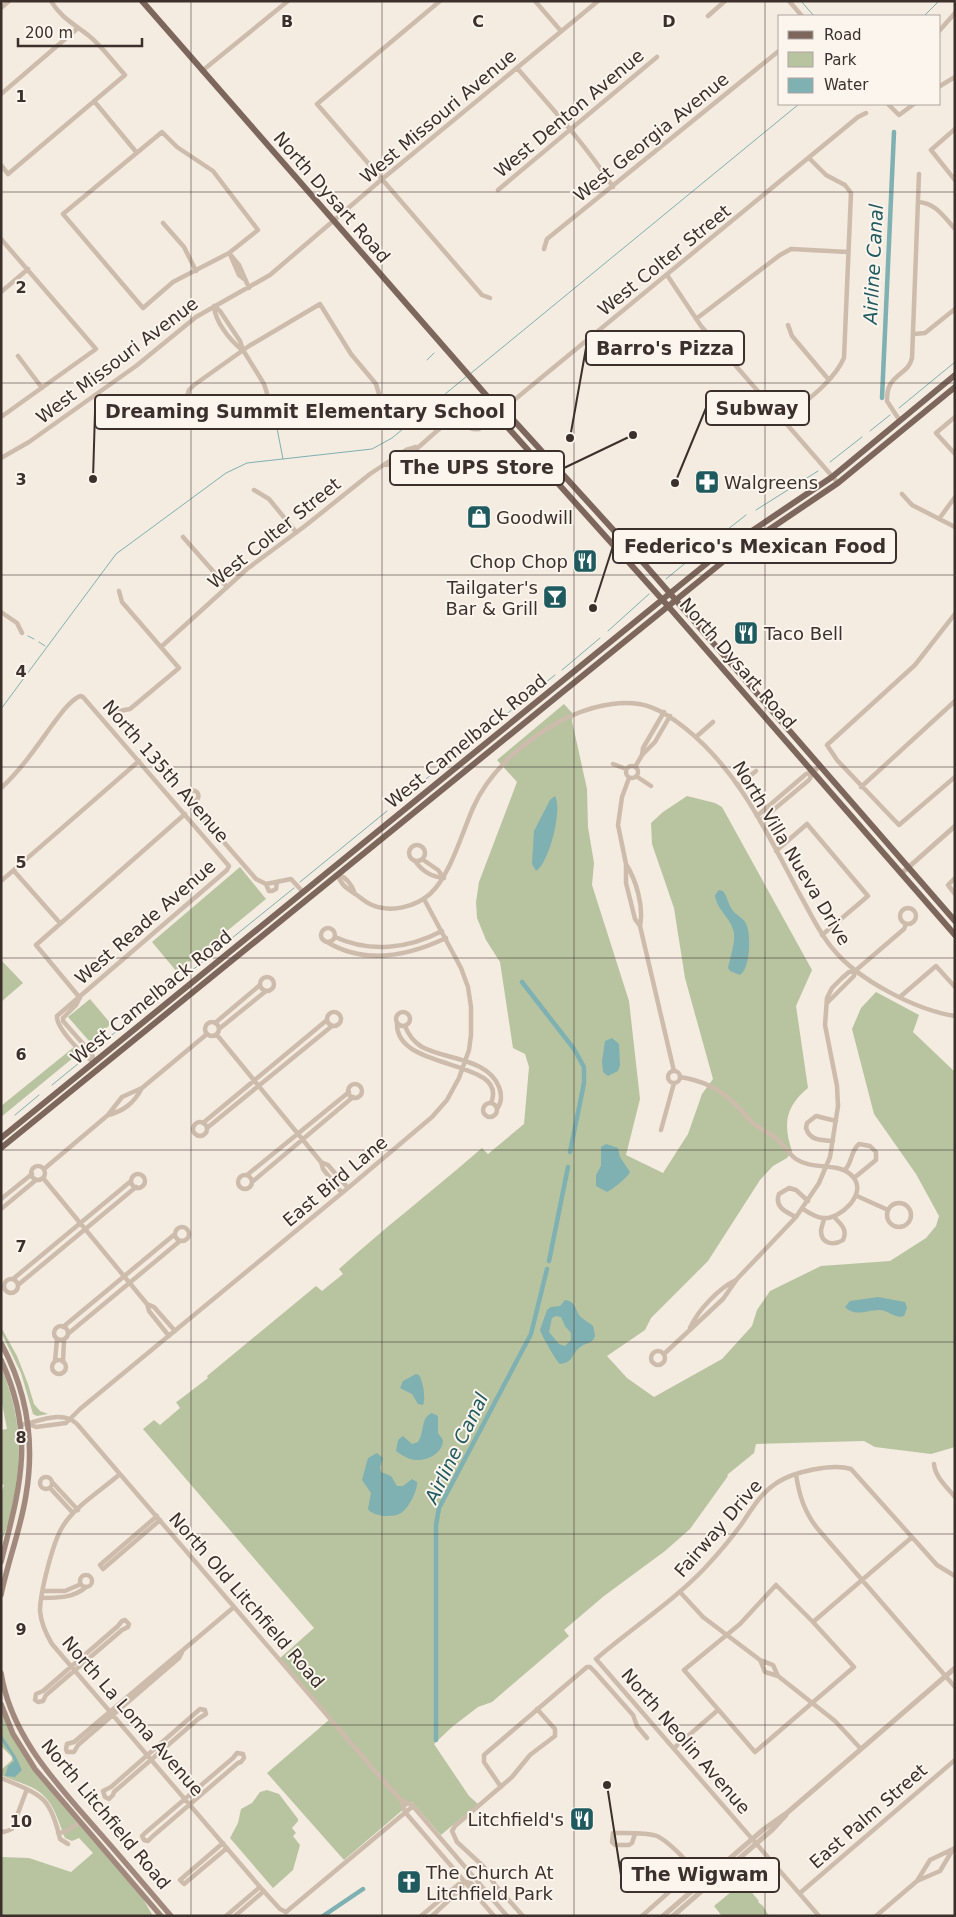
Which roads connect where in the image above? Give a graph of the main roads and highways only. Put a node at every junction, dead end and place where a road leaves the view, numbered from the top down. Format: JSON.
{"nodes":[{"id":1,"x":142,"y":1,"type":"edge"},
{"id":2,"x":955,"y":375,"type":"edge"},
{"id":3,"x":955,"y":387,"type":"edge"},
{"id":4,"x":500,"y":411,"type":"junction"},
{"id":5,"x":588,"y":502,"type":"junction"},
{"id":6,"x":581,"y":509,"type":"junction"},
{"id":7,"x":760,"y":524,"type":"junction"},
{"id":8,"x":765,"y":532,"type":"junction"},
{"id":9,"x":670,"y":594,"type":"junction"},
{"id":10,"x":663,"y":600,"type":"junction"},
{"id":11,"x":676,"y":600,"type":"junction"},
{"id":12,"x":668,"y":606,"type":"junction"},
{"id":13,"x":564,"y":680,"type":"junction"},
{"id":14,"x":569,"y":686,"type":"junction"},
{"id":15,"x":397,"y":816,"type":"junction"},
{"id":16,"x":402,"y":822,"type":"junction"},
{"id":17,"x":333,"y":868,"type":"junction"},
{"id":18,"x":338,"y":874,"type":"junction"},
{"id":19,"x":955,"y":921,"type":"edge"},
{"id":20,"x":955,"y":935,"type":"edge"},
{"id":21,"x":97,"y":1065,"type":"junction"},
{"id":22,"x":46,"y":1112,"type":"junction"},
{"id":23,"x":13,"y":1129,"type":"junction"},
{"id":24,"x":1,"y":1138,"type":"edge"},
{"id":25,"x":1,"y":1143,"type":"edge"},
{"id":26,"x":1,"y":1148,"type":"edge"},
{"id":27,"x":1,"y":1344,"type":"edge"},
{"id":28,"x":1,"y":1360,"type":"edge"},
{"id":29,"x":1,"y":1562,"type":"edge"},
{"id":30,"x":3,"y":1575,"type":"edge"},
{"id":31,"x":1,"y":1595,"type":"edge"},
{"id":32,"x":1,"y":1673,"type":"edge"},
{"id":33,"x":1,"y":1704,"type":"edge"},
{"id":34,"x":161,"y":1916,"type":"edge"},
{"id":35,"x":171,"y":1916,"type":"edge"}],
"edges":[{"from":1,"to":4,"type":"main road","name":"North Dysart Road"},
{"from":2,"to":7,"type":"main road","name":"West Camelback Road"},
{"from":3,"to":8,"type":"main road","name":"West Camelback Road"},
{"from":4,"to":5,"type":"main road","name":"North Dysart Road"},
{"from":4,"to":6,"type":"main road","name":"North Dysart Road"},
{"from":5,"to":6,"type":"main road"},
{"from":5,"to":9,"type":"main road","name":"North Dysart Road"},
{"from":6,"to":10,"type":"main road","name":"North Dysart Road"},
{"from":7,"to":8,"type":"main road"},
{"from":7,"to":9,"type":"main road","name":"West Camelback Road"},
{"from":8,"to":11,"type":"main road","name":"West Camelback Road"},
{"from":9,"to":10,"type":"main road","name":"West Camelback Road"},
{"from":9,"to":11,"type":"main road","name":"North Dysart Road"},
{"from":10,"to":12,"type":"main road","name":"North Dysart Road"},
{"from":10,"to":13,"type":"main road","name":"West Camelback Road"},
{"from":11,"to":12,"type":"main road","name":"West Camelback Road"},
{"from":11,"to":19,"type":"main road","name":"North Dysart Road"},
{"from":12,"to":14,"type":"main road","name":"West Camelback Road"},
{"from":12,"to":20,"type":"main road","name":"North Dysart Road"},
{"from":13,"to":14,"type":"main road"},
{"from":13,"to":15,"type":"main road","name":"West Camelback Road"},
{"from":14,"to":16,"type":"main road","name":"West Camelback Road"},
{"from":15,"to":16,"type":"main road"},
{"from":15,"to":17,"type":"main road","name":"West Camelback Road"},
{"from":16,"to":18,"type":"main road","name":"West Camelback Road"},
{"from":17,"to":18,"type":"main road"},
{"from":17,"to":21,"type":"main road","name":"West Camelback Road"},
{"from":18,"to":21,"type":"main road","name":"West Camelback Road"},
{"from":21,"to":22,"type":"main road","name":"West Camelback Road"},
{"from":21,"to":23,"type":"main road","name":"West Camelback Road"},
{"from":22,"to":23,"type":"main road"},
{"from":22,"to":26,"type":"main road","name":"West Camelback Road"},
{"from":23,"to":24,"type":"main road","name":"West Camelback Road"},
{"from":23,"to":25,"type":"main road"},
{"from":27,"to":30,"type":"main road"},
{"from":28,"to":29,"type":"main road"},
{"from":30,"to":31,"type":"main road"},
{"from":32,"to":35,"type":"main road","name":"North Litchfield Road"},
{"from":33,"to":34,"type":"main road","name":"North Litchfield Road"}]}
